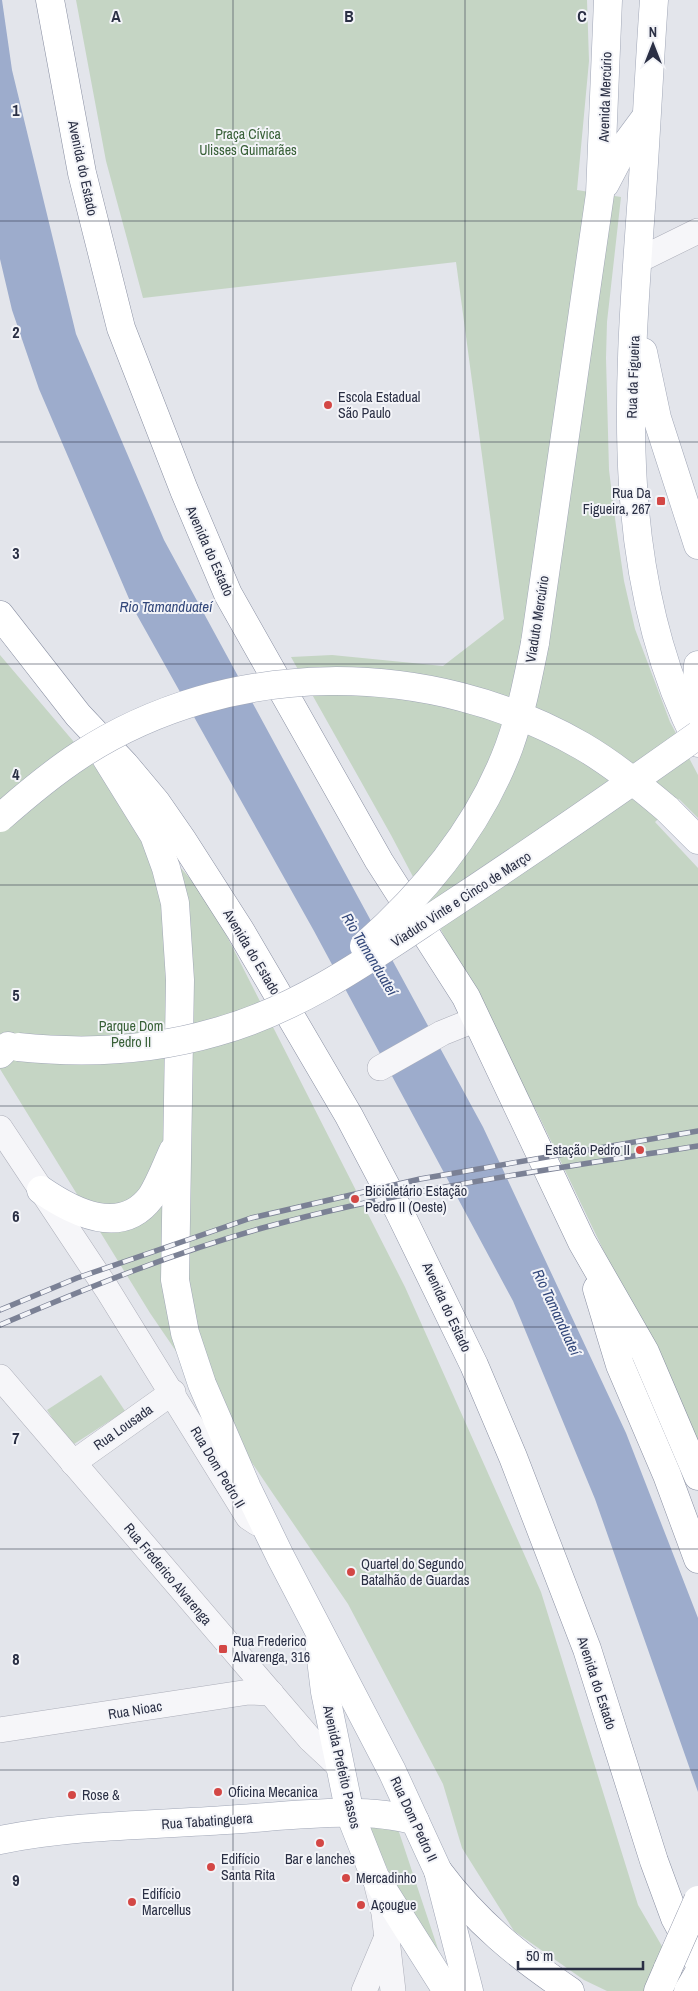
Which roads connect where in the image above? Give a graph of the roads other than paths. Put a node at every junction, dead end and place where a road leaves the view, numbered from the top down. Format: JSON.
{"nodes":[{"id":1,"x":50,"y":0,"type":"edge"},
{"id":2,"x":608,"y":0,"type":"edge"},
{"id":3,"x":635,"y":0,"type":"edge"},
{"id":4,"x":654,"y":0,"type":"edge"},
{"id":5,"x":646,"y":116,"type":"junction"},
{"id":6,"x":600,"y":194,"type":"junction"},
{"id":7,"x":698,"y":231,"type":"edge"},
{"id":8,"x":637,"y":261,"type":"junction"},
{"id":9,"x":634,"y":322,"type":"junction"},
{"id":10,"x":698,"y":545,"type":"edge"},
{"id":11,"x":0,"y":615,"type":"edge"},
{"id":12,"x":698,"y":665,"type":"edge"},
{"id":13,"x":698,"y":711,"type":"edge"},
{"id":14,"x":78,"y":715,"type":"junction"},
{"id":15,"x":698,"y":735,"type":"edge"},
{"id":16,"x":698,"y":743,"type":"edge"},
{"id":17,"x":0,"y":818,"type":"edge"},
{"id":18,"x":698,"y":840,"type":"edge"},
{"id":19,"x":330,"y":981,"type":"junction"},
{"id":20,"x":476,"y":1019,"type":"junction"},
{"id":21,"x":6,"y":1048,"type":"edge"},
{"id":22,"x":380,"y":1068,"type":"dead end"},
{"id":23,"x":3,"y":1138,"type":"edge"},
{"id":24,"x":177,"y":1141,"type":"junction"},
{"id":25,"x":41,"y":1190,"type":"junction"},
{"id":26,"x":582,"y":1242,"type":"junction"},
{"id":27,"x":0,"y":1377,"type":"edge"},
{"id":28,"x":173,"y":1392,"type":"junction"},
{"id":29,"x":74,"y":1463,"type":"junction"},
{"id":30,"x":698,"y":1476,"type":"edge"},
{"id":31,"x":269,"y":1532,"type":"junction"},
{"id":32,"x":698,"y":1559,"type":"edge"},
{"id":33,"x":318,"y":1629,"type":"junction"},
{"id":34,"x":271,"y":1693,"type":"junction"},
{"id":35,"x":0,"y":1730,"type":"edge"},
{"id":36,"x":340,"y":1767,"type":"junction"},
{"id":37,"x":350,"y":1814,"type":"junction"},
{"id":38,"x":415,"y":1821,"type":"junction"},
{"id":39,"x":0,"y":1840,"type":"edge"},
{"id":40,"x":438,"y":1871,"type":"junction"},
{"id":41,"x":375,"y":1877,"type":"junction"},
{"id":42,"x":698,"y":1900,"type":"edge"},
{"id":43,"x":387,"y":1936,"type":"junction"},
{"id":44,"x":698,"y":1961,"type":"edge"},
{"id":45,"x":698,"y":1974,"type":"edge"},
{"id":46,"x":364,"y":1991,"type":"edge"},
{"id":47,"x":393,"y":1991,"type":"edge"},
{"id":48,"x":447,"y":1991,"type":"edge"},
{"id":49,"x":469,"y":1991,"type":"edge"},
{"id":50,"x":570,"y":1991,"type":"edge"},
{"id":51,"x":658,"y":1991,"type":"edge"},
{"id":52,"x":688,"y":1991,"type":"edge"}],
"edges":[{"from":1,"to":20,"type":"main road","name":"Avenida do Estado"},
{"from":2,"to":6,"type":"main road","name":"Avenida Mercúrio"},
{"from":3,"to":5,"type":"main road"},
{"from":4,"to":5,"type":"main road","name":"Rua da Figueira"},
{"from":5,"to":6,"type":"main road"},
{"from":5,"to":8,"type":"main road","name":"Rua da Figueira"},
{"from":6,"to":19,"type":"main road","name":"Viaduto Mercúrio","bridge":true},
{"from":7,"to":8,"type":"street"},
{"from":8,"to":9,"type":"main road","name":"Rua da Figueira"},
{"from":9,"to":10,"type":"main road"},
{"from":9,"to":16,"type":"main road","name":"Rua da Figueira"},
{"from":11,"to":14,"type":"main road","name":"Avenida do Estado"},
{"from":12,"to":13,"type":"main road"},
{"from":14,"to":24,"type":"main road","name":"Avenida do Estado"},
{"from":14,"to":44,"type":"main road","name":"Avenida do Estado"},
{"from":15,"to":19,"type":"main road","name":"Viaduto Vinte e Cinco de Março","bridge":true},
{"from":17,"to":18,"type":"main road","bridge":true},
{"from":19,"to":21,"type":"main road","name":"Viaduto Vinte e Cinco de Março","bridge":true},
{"from":20,"to":22,"type":"street"},
{"from":20,"to":26,"type":"main road","name":"Avenida do Estado"},
{"from":23,"to":25,"type":"street","name":"Rua Dom Pedro II"},
{"from":24,"to":25,"type":"main road"},
{"from":24,"to":31,"type":"main road","name":"Avenida do Estado"},
{"from":25,"to":28,"type":"street","name":"Rua Dom Pedro II"},
{"from":26,"to":30,"type":"main road","name":"Avenida do Estado"},
{"from":26,"to":32,"type":"main road","name":"Avenida do Estado"},
{"from":27,"to":29,"type":"street","name":"Rua Frederico Alvarenga"},
{"from":28,"to":29,"type":"street","name":"Rua Lousada"},
{"from":28,"to":31,"type":"street","name":"Rua Dom Pedro II"},
{"from":29,"to":34,"type":"street","name":"Rua Frederico Alvarenga"},
{"from":31,"to":33,"type":"main road","name":"Rua Dom Pedro II"},
{"from":33,"to":36,"type":"main road","name":"Avenida Prefeito Passos"},
{"from":33,"to":38,"type":"main road","name":"Rua Dom Pedro II"},
{"from":34,"to":35,"type":"street","name":"Rua Nioac"},
{"from":34,"to":36,"type":"street","name":"Rua Frederico Alvarenga"},
{"from":36,"to":37,"type":"main road","name":"Avenida Prefeito Passos"},
{"from":37,"to":38,"type":"main road","name":"Rua Tabatinguera"},
{"from":37,"to":39,"type":"main road","name":"Rua Tabatinguera"},
{"from":37,"to":41,"type":"main road","name":"Avenida Prefeito Passos"},
{"from":38,"to":40,"type":"main road","name":"Rua Dom Pedro II"},
{"from":40,"to":49,"type":"main road"},
{"from":40,"to":50,"type":"main road"},
{"from":41,"to":43,"type":"street","name":"Avenida Prefeito Passos"},
{"from":41,"to":48,"type":"main road"},
{"from":42,"to":51,"type":"main road","bridge":true},
{"from":43,"to":46,"type":"street"},
{"from":43,"to":47,"type":"street","name":"Avenida Prefeito Passos"},
{"from":45,"to":52,"type":"main road"}]}
